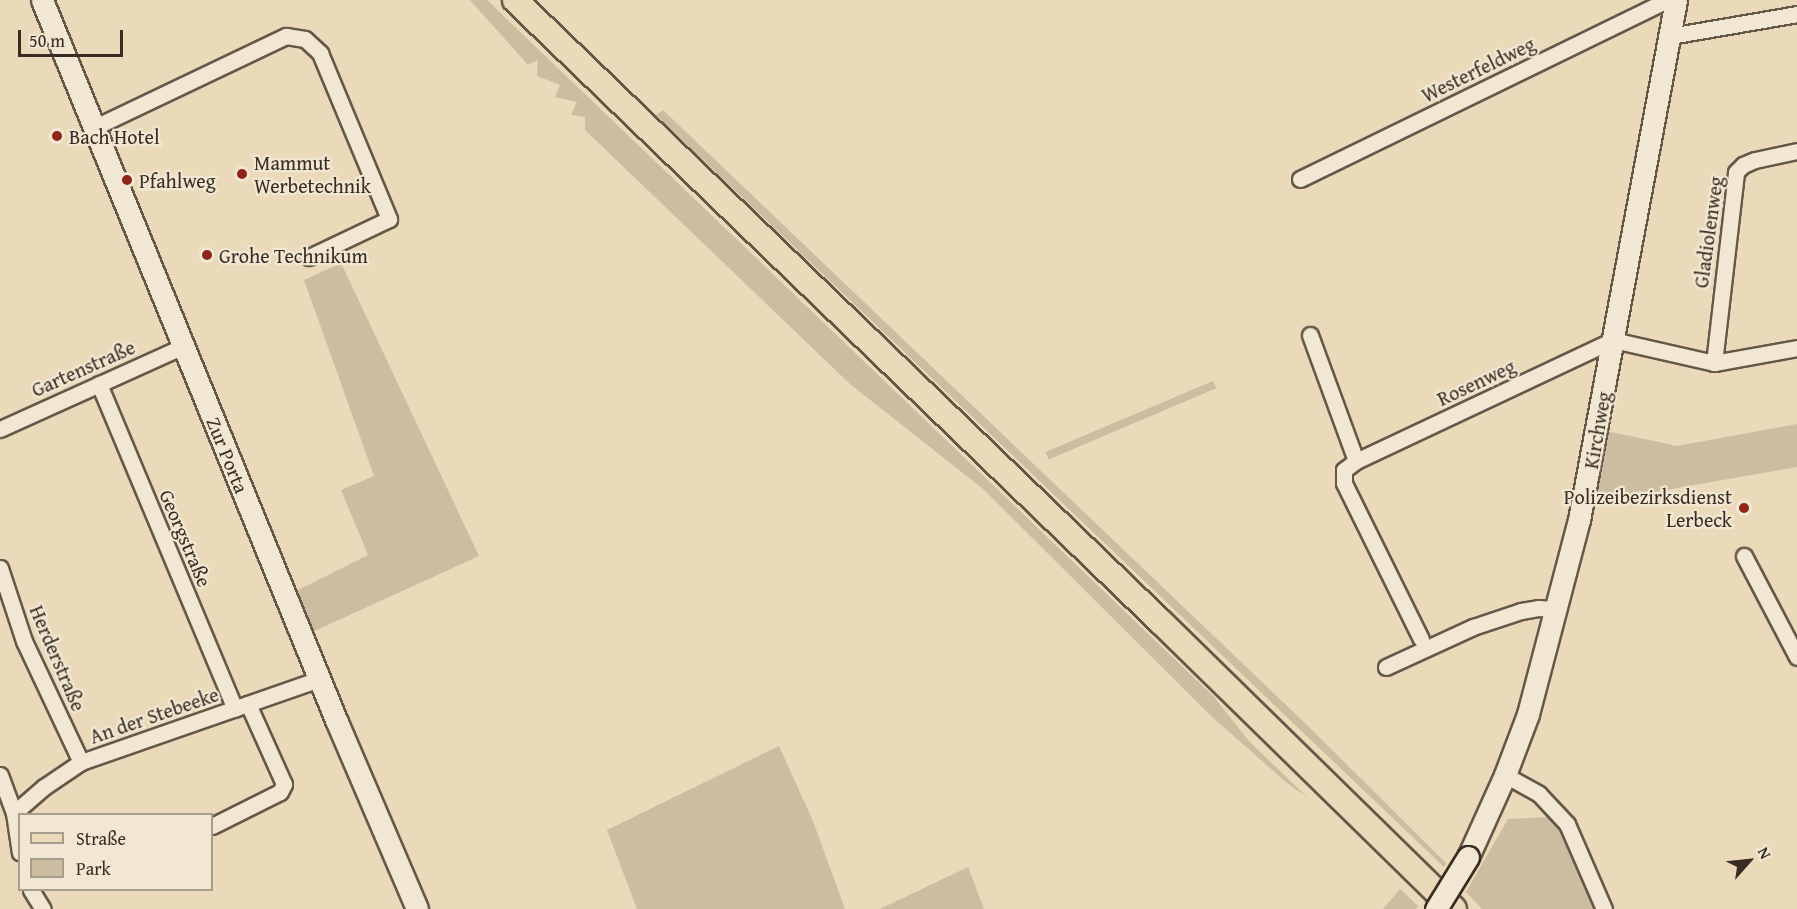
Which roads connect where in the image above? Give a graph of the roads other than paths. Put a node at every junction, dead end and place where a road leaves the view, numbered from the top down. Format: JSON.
{"nodes":[{"id":1,"x":42,"y":0,"type":"edge"},
{"id":2,"x":515,"y":0,"type":"edge"},
{"id":3,"x":1676,"y":2,"type":"edge"},
{"id":4,"x":1797,"y":14,"type":"edge"},
{"id":5,"x":1670,"y":36,"type":"junction"},
{"id":6,"x":93,"y":128,"type":"junction"},
{"id":7,"x":1797,"y":151,"type":"edge"},
{"id":8,"x":1300,"y":179,"type":"dead end"},
{"id":9,"x":309,"y":257,"type":"dead end"},
{"id":10,"x":1310,"y":335,"type":"dead end"},
{"id":11,"x":1613,"y":340,"type":"junction"},
{"id":12,"x":184,"y":346,"type":"junction"},
{"id":13,"x":1797,"y":348,"type":"edge"},
{"id":14,"x":1714,"y":363,"type":"junction"},
{"id":15,"x":99,"y":384,"type":"junction"},
{"id":16,"x":0,"y":429,"type":"edge"},
{"id":17,"x":1356,"y":461,"type":"junction"},
{"id":18,"x":1744,"y":556,"type":"dead end"},
{"id":19,"x":0,"y":568,"type":"edge"},
{"id":20,"x":1555,"y":609,"type":"junction"},
{"id":21,"x":1421,"y":639,"type":"dead end"},
{"id":22,"x":1797,"y":656,"type":"edge"},
{"id":23,"x":1386,"y":667,"type":"dead end"},
{"id":24,"x":319,"y":679,"type":"junction"},
{"id":25,"x":242,"y":706,"type":"junction"},
{"id":26,"x":81,"y":762,"type":"junction"},
{"id":27,"x":1505,"y":775,"type":"junction"},
{"id":28,"x":0,"y":776,"type":"edge"},
{"id":29,"x":14,"y":813,"type":"junction"},
{"id":30,"x":213,"y":826,"type":"edge"},
{"id":31,"x":18,"y":840,"type":"edge"},
{"id":32,"x":32,"y":891,"type":"edge"},
{"id":33,"x":1439,"y":903,"type":"edge"},
{"id":34,"x":43,"y":909,"type":"edge"},
{"id":35,"x":417,"y":909,"type":"edge"},
{"id":36,"x":1454,"y":909,"type":"edge"},
{"id":37,"x":1604,"y":909,"type":"edge"}],
"edges":[{"from":1,"to":6,"type":"main road","name":"Zur Porta"},
{"from":2,"to":33,"type":"main road"},
{"from":3,"to":5,"type":"main road","name":"Kirchweg"},
{"from":3,"to":8,"type":"street","name":"Westerfeldweg"},
{"from":4,"to":5,"type":"street"},
{"from":5,"to":11,"type":"main road","name":"Kirchweg"},
{"from":6,"to":9,"type":"street"},
{"from":6,"to":12,"type":"main road","name":"Zur Porta"},
{"from":7,"to":14,"type":"street","name":"Gladiolenweg"},
{"from":10,"to":17,"type":"street"},
{"from":11,"to":14,"type":"street"},
{"from":11,"to":17,"type":"street","name":"Rosenweg"},
{"from":11,"to":20,"type":"main road","name":"Kirchweg"},
{"from":12,"to":15,"type":"street","name":"Gartenstraße"},
{"from":12,"to":24,"type":"main road","name":"Zur Porta"},
{"from":13,"to":14,"type":"street"},
{"from":15,"to":16,"type":"street","name":"Gartenstraße"},
{"from":15,"to":25,"type":"street","name":"Georgstraße"},
{"from":17,"to":21,"type":"street"},
{"from":18,"to":22,"type":"street"},
{"from":19,"to":26,"type":"street","name":"Herderstraße"},
{"from":20,"to":23,"type":"street"},
{"from":20,"to":27,"type":"main road","name":"Kirchweg"},
{"from":24,"to":25,"type":"street","name":"An der Stebeeke"},
{"from":24,"to":35,"type":"main road","name":"Zur Porta"},
{"from":25,"to":26,"type":"street","name":"An der Stebeeke"},
{"from":25,"to":30,"type":"street","name":"Georgstraße"},
{"from":26,"to":29,"type":"street","name":"An der Stebeeke"},
{"from":27,"to":33,"type":"main road","name":"Kirchweg","bridge":true},
{"from":27,"to":37,"type":"street"},
{"from":28,"to":29,"type":"street"},
{"from":29,"to":31,"type":"street"},
{"from":32,"to":34,"type":"street"},
{"from":33,"to":36,"type":"main road"}]}
